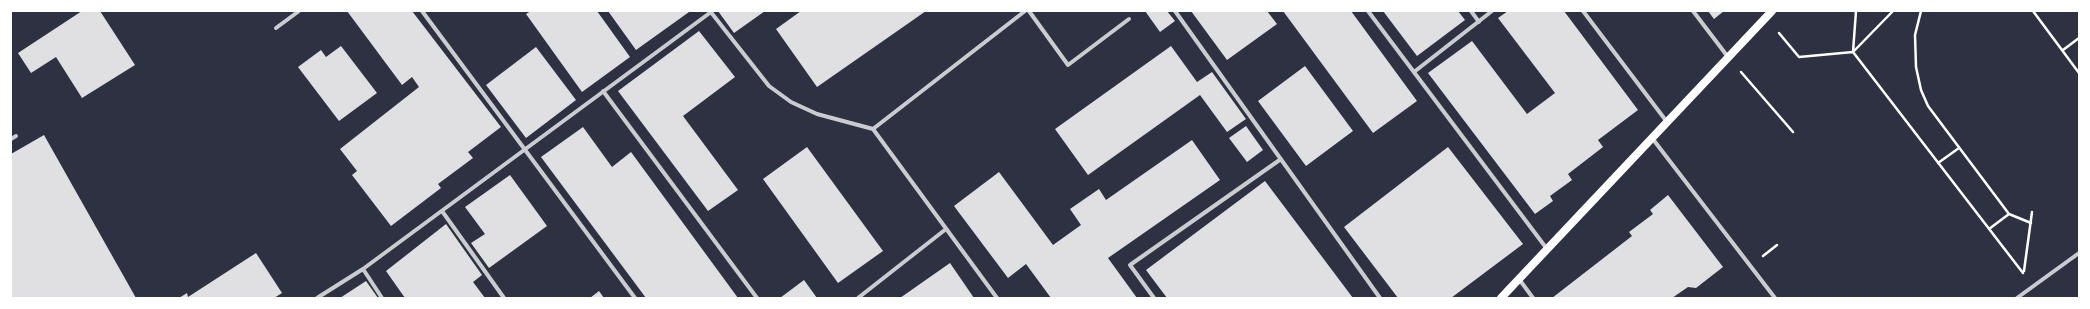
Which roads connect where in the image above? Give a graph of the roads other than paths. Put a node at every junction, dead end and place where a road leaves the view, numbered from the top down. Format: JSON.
{"nodes":[{"id":1,"x":298,"y":11,"type":"edge"},
{"id":2,"x":422,"y":11,"type":"edge"},
{"id":3,"x":1026,"y":11,"type":"edge"},
{"id":4,"x":1029,"y":11,"type":"edge"},
{"id":5,"x":1175,"y":11,"type":"edge"},
{"id":6,"x":1368,"y":11,"type":"edge"},
{"id":7,"x":1471,"y":11,"type":"edge"},
{"id":8,"x":1492,"y":11,"type":"edge"},
{"id":9,"x":1583,"y":11,"type":"edge"},
{"id":10,"x":1693,"y":11,"type":"edge"},
{"id":11,"x":1772,"y":11,"type":"edge"},
{"id":12,"x":711,"y":12,"type":"edge"},
{"id":13,"x":1129,"y":19,"type":"dead end"},
{"id":14,"x":1479,"y":22,"type":"junction"},
{"id":15,"x":276,"y":28,"type":"dead end"},
{"id":16,"x":1728,"y":57,"type":"junction"},
{"id":17,"x":1414,"y":72,"type":"junction"},
{"id":18,"x":603,"y":92,"type":"junction"},
{"id":19,"x":1667,"y":122,"type":"junction"},
{"id":20,"x":873,"y":129,"type":"junction"},
{"id":21,"x":16,"y":136,"type":"dead end"},
{"id":22,"x":1652,"y":138,"type":"junction"},
{"id":23,"x":11,"y":139,"type":"edge"},
{"id":24,"x":525,"y":149,"type":"junction"},
{"id":25,"x":1281,"y":159,"type":"junction"},
{"id":26,"x":442,"y":211,"type":"junction"},
{"id":27,"x":946,"y":229,"type":"junction"},
{"id":28,"x":1547,"y":249,"type":"junction"},
{"id":29,"x":2079,"y":253,"type":"edge"},
{"id":30,"x":363,"y":270,"type":"junction"},
{"id":31,"x":1519,"y":279,"type":"junction"},
{"id":32,"x":317,"y":298,"type":"edge"},
{"id":33,"x":382,"y":298,"type":"edge"},
{"id":34,"x":504,"y":298,"type":"edge"},
{"id":35,"x":635,"y":298,"type":"edge"},
{"id":36,"x":757,"y":298,"type":"edge"},
{"id":37,"x":858,"y":298,"type":"edge"},
{"id":38,"x":997,"y":298,"type":"edge"},
{"id":39,"x":1154,"y":298,"type":"edge"},
{"id":40,"x":1380,"y":298,"type":"edge"},
{"id":41,"x":1501,"y":298,"type":"edge"},
{"id":42,"x":1533,"y":298,"type":"edge"},
{"id":43,"x":1775,"y":298,"type":"edge"},
{"id":44,"x":2017,"y":298,"type":"edge"}],
"edges":[{"from":1,"to":15,"type":"street"},
{"from":2,"to":24,"type":"street"},
{"from":3,"to":20,"type":"street"},
{"from":4,"to":13,"type":"street"},
{"from":5,"to":25,"type":"street"},
{"from":6,"to":17,"type":"street"},
{"from":7,"to":14,"type":"street"},
{"from":8,"to":14,"type":"street"},
{"from":9,"to":19,"type":"street"},
{"from":10,"to":16,"type":"street"},
{"from":11,"to":16,"type":"main road"},
{"from":12,"to":18,"type":"street"},
{"from":12,"to":20,"type":"street"},
{"from":14,"to":17,"type":"street"},
{"from":16,"to":19,"type":"main road"},
{"from":17,"to":28,"type":"street"},
{"from":18,"to":24,"type":"street"},
{"from":18,"to":36,"type":"street"},
{"from":19,"to":22,"type":"main road"},
{"from":20,"to":27,"type":"street"},
{"from":21,"to":23,"type":"street"},
{"from":22,"to":28,"type":"main road"},
{"from":22,"to":43,"type":"street"},
{"from":24,"to":26,"type":"street"},
{"from":24,"to":35,"type":"street"},
{"from":25,"to":39,"type":"street"},
{"from":25,"to":40,"type":"street"},
{"from":26,"to":30,"type":"street"},
{"from":26,"to":34,"type":"street"},
{"from":27,"to":37,"type":"street"},
{"from":27,"to":38,"type":"street"},
{"from":28,"to":31,"type":"main road"},
{"from":29,"to":44,"type":"street"},
{"from":30,"to":32,"type":"street"},
{"from":30,"to":33,"type":"street"},
{"from":31,"to":41,"type":"main road"},
{"from":31,"to":42,"type":"street"}]}
